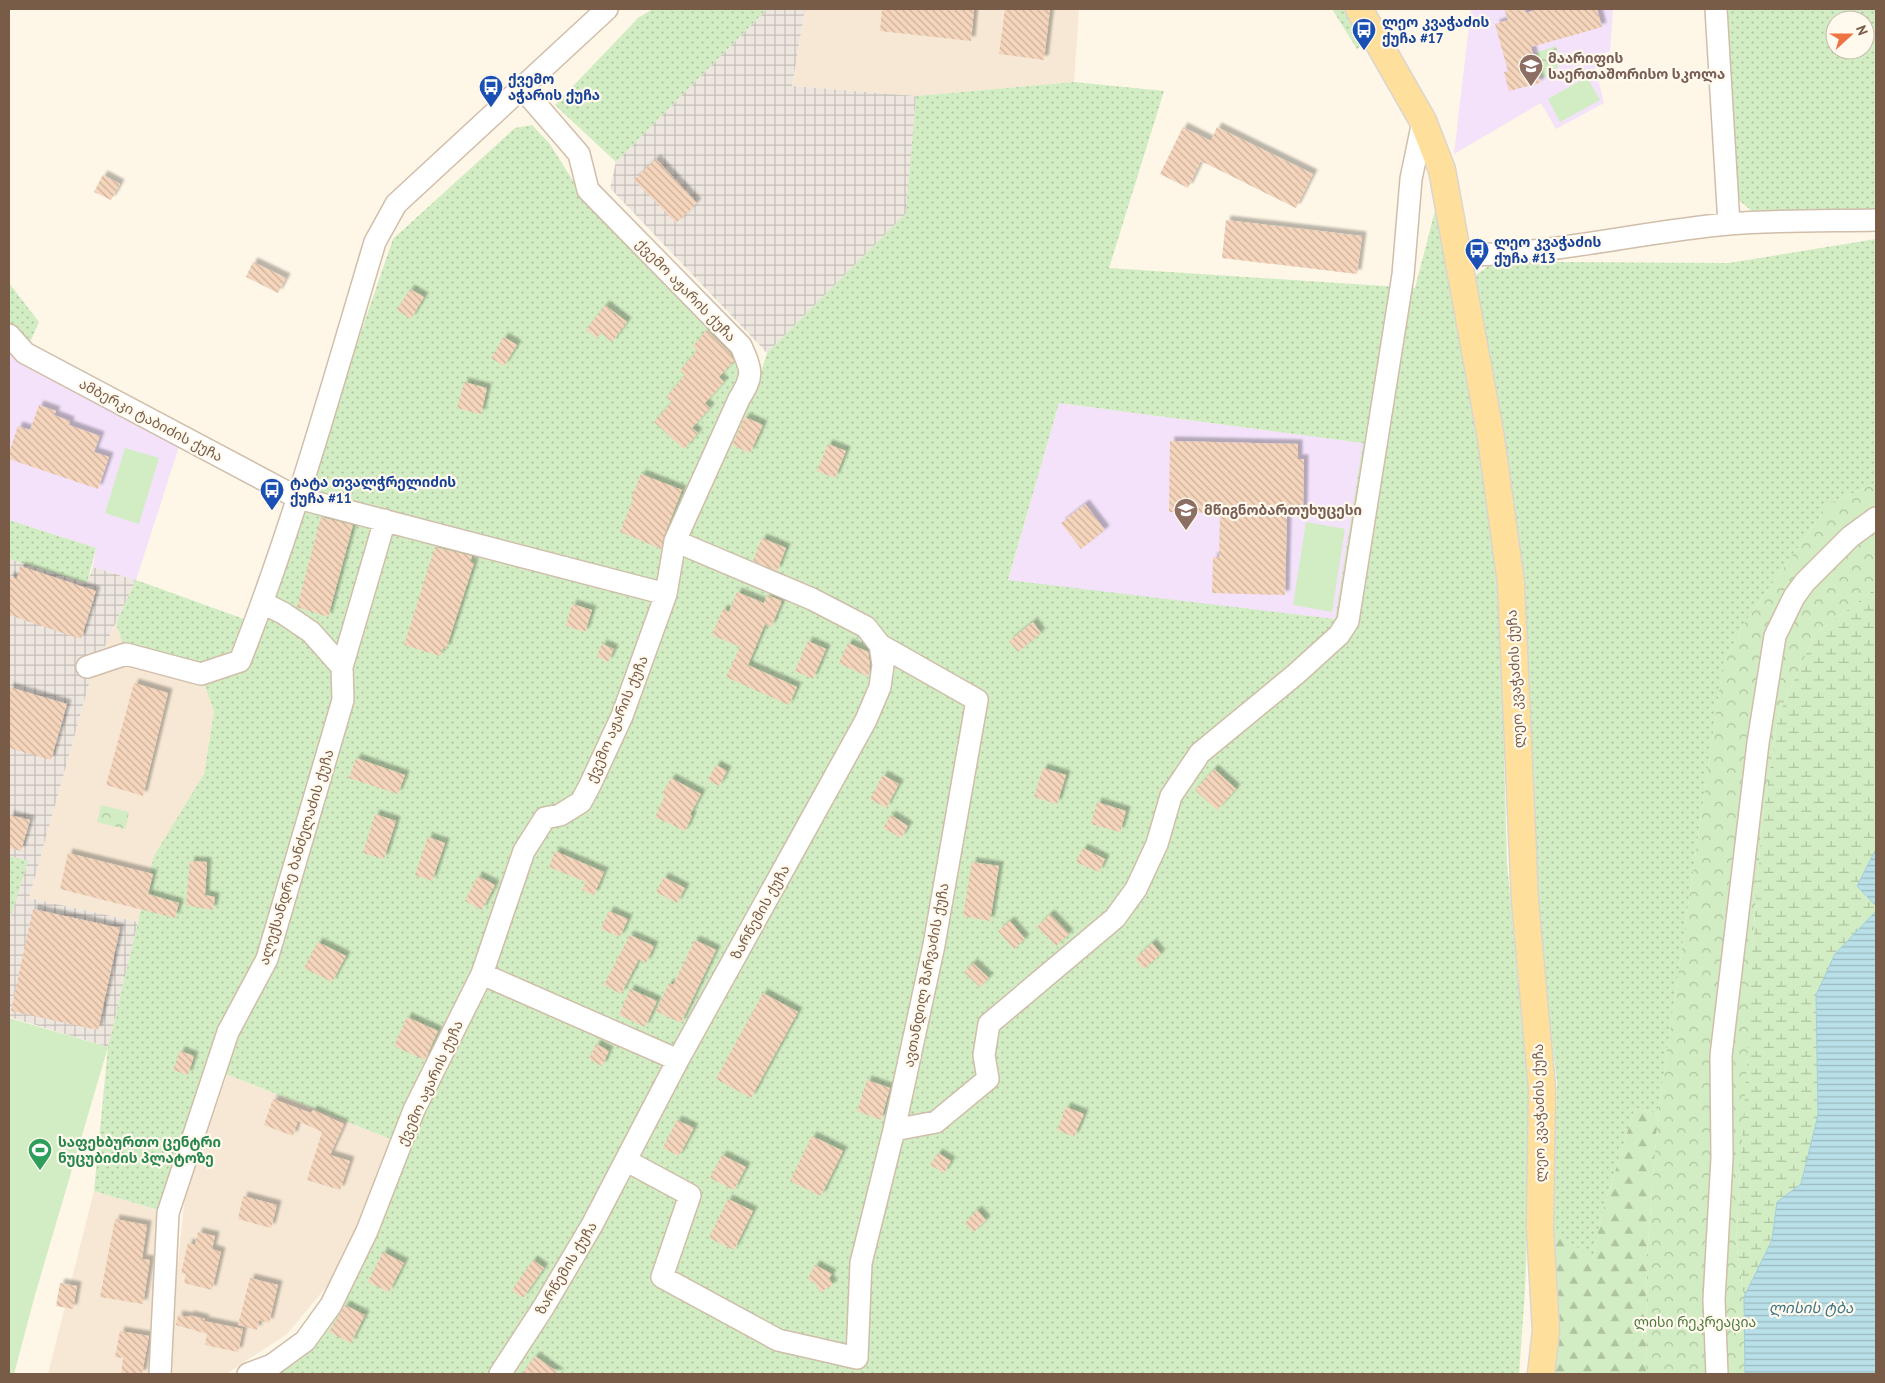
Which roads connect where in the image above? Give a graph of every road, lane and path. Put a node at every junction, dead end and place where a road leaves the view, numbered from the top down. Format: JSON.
{"nodes":[{"id":1,"x":607,"y":9,"type":"edge"},
{"id":2,"x":1359,"y":9,"type":"edge"},
{"id":3,"x":1716,"y":9,"type":"edge"},
{"id":4,"x":522,"y":88,"type":"junction"},
{"id":5,"x":1423,"y":121,"type":"junction"},
{"id":6,"x":1876,"y":220,"type":"edge"},
{"id":7,"x":1729,"y":224,"type":"junction"},
{"id":8,"x":1457,"y":256,"type":"junction"},
{"id":9,"x":9,"y":335,"type":"edge"},
{"id":10,"x":298,"y":498,"type":"junction"},
{"id":11,"x":1876,"y":518,"type":"edge"},
{"id":12,"x":386,"y":520,"type":"junction"},
{"id":13,"x":675,"y":541,"type":"junction"},
{"id":14,"x":666,"y":594,"type":"junction"},
{"id":15,"x":263,"y":602,"type":"junction"},
{"id":16,"x":880,"y":645,"type":"junction"},
{"id":17,"x":87,"y":666,"type":"dead end"},
{"id":18,"x":342,"y":667,"type":"junction"},
{"id":19,"x":482,"y":974,"type":"junction"},
{"id":20,"x":678,"y":1060,"type":"junction"},
{"id":21,"x":894,"y":1130,"type":"junction"},
{"id":22,"x":627,"y":1161,"type":"junction"},
{"id":23,"x":160,"y":1374,"type":"edge"},
{"id":24,"x":248,"y":1374,"type":"edge"},
{"id":25,"x":500,"y":1374,"type":"edge"},
{"id":26,"x":1541,"y":1374,"type":"edge"},
{"id":27,"x":1717,"y":1374,"type":"edge"}],
"edges":[{"from":1,"to":4,"type":"street"},
{"from":2,"to":5,"type":"main road","name":"ლეო კვაჭაძის ქუჩა"},
{"from":3,"to":7,"type":"street"},
{"from":4,"to":10,"type":"street"},
{"from":4,"to":13,"type":"street","name":"ქვემო აჟარის ქუჩა"},
{"from":5,"to":8,"type":"main road","name":"ლეო კვაჭაძის ქუჩა"},
{"from":5,"to":21,"type":"street"},
{"from":6,"to":7,"type":"street"},
{"from":7,"to":8,"type":"street"},
{"from":8,"to":26,"type":"main road","name":"ლეო კვაჭაძის ქუჩა"},
{"from":9,"to":10,"type":"street","name":"ამბერკი ტაბიძის ქუჩა"},
{"from":10,"to":12,"type":"street","name":"ამბერკი ტაბიძის ქუჩა"},
{"from":10,"to":15,"type":"street"},
{"from":11,"to":27,"type":"street"},
{"from":12,"to":14,"type":"street","name":"ამბერკი ტაბიძის ქუჩა"},
{"from":12,"to":18,"type":"street","name":"ალექსანდრე ბანძელაძის ქუჩა"},
{"from":13,"to":14,"type":"street","name":"ქვემო აჟარის ქუჩა"},
{"from":13,"to":16,"type":"street"},
{"from":14,"to":19,"type":"street","name":"ქვემო აჟარის ქუჩა"},
{"from":15,"to":17,"type":"street"},
{"from":15,"to":18,"type":"street"},
{"from":16,"to":20,"type":"street","name":"ზარწემის ქუჩა"},
{"from":16,"to":21,"type":"street","name":"ავთანდილ შარვაძის ქუჩა"},
{"from":18,"to":23,"type":"street","name":"ალექსანდრე ბანძელაძის ქუჩა"},
{"from":19,"to":20,"type":"street"},
{"from":19,"to":24,"type":"street","name":"ქვემო აჟარის ქუჩა"},
{"from":20,"to":22,"type":"street","name":"ზარწემის ქუჩა"},
{"from":21,"to":22,"type":"street","name":"ავთანდილ შარვაძის ქუჩა"},
{"from":22,"to":25,"type":"street","name":"ზარწემის ქუჩა"}]}
